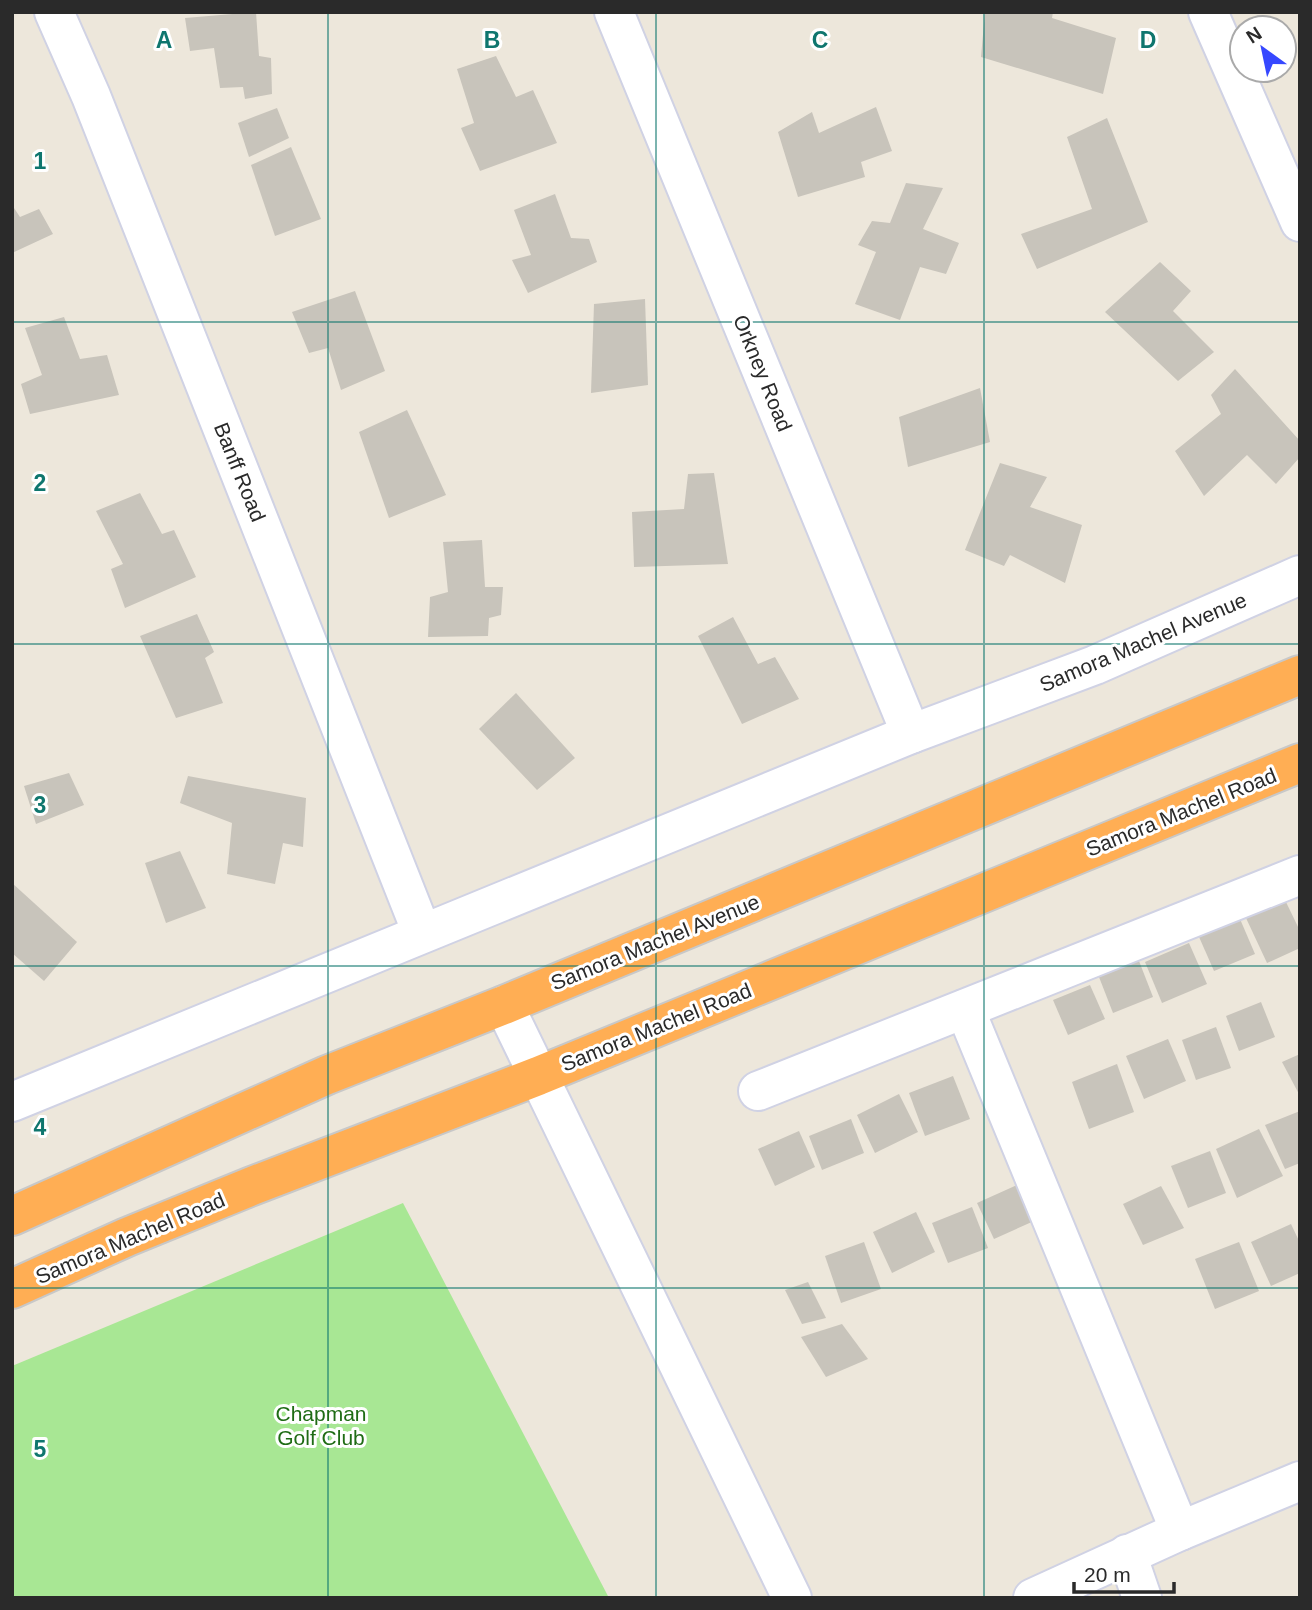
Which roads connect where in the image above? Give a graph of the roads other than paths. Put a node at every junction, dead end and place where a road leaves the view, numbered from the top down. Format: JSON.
{"nodes":[{"id":1,"x":54,"y":12,"type":"edge"},
{"id":2,"x":614,"y":12,"type":"edge"},
{"id":3,"x":1208,"y":12,"type":"edge"},
{"id":4,"x":1296,"y":204,"type":"edge"},
{"id":5,"x":1300,"y":575,"type":"edge"},
{"id":6,"x":1300,"y":675,"type":"edge"},
{"id":7,"x":911,"y":734,"type":"junction"},
{"id":8,"x":1300,"y":763,"type":"edge"},
{"id":9,"x":1300,"y":875,"type":"edge"},
{"id":10,"x":422,"y":933,"type":"junction"},
{"id":11,"x":504,"y":1005,"type":"junction"},
{"id":12,"x":965,"y":1009,"type":"junction"},
{"id":13,"x":538,"y":1076,"type":"junction"},
{"id":14,"x":758,"y":1091,"type":"dead end"},
{"id":15,"x":12,"y":1102,"type":"edge"},
{"id":16,"x":12,"y":1216,"type":"edge"},
{"id":17,"x":12,"y":1289,"type":"edge"},
{"id":18,"x":1300,"y":1481,"type":"edge"},
{"id":19,"x":1180,"y":1531,"type":"junction"},
{"id":20,"x":1127,"y":1554,"type":"junction"},
{"id":21,"x":792,"y":1598,"type":"edge"},
{"id":22,"x":1033,"y":1598,"type":"edge"},
{"id":23,"x":1142,"y":1598,"type":"edge"}],
"edges":[{"from":1,"to":10,"type":"street","name":"Banff Road"},
{"from":2,"to":7,"type":"street","name":"Orkney Road"},
{"from":3,"to":4,"type":"street"},
{"from":5,"to":7,"type":"street","name":"Samora Machel Avenue"},
{"from":6,"to":11,"type":"highway","name":"Samora Machel Avenue"},
{"from":7,"to":10,"type":"street","name":"Samora Machel Avenue"},
{"from":8,"to":13,"type":"highway","name":"Samora Machel Road"},
{"from":9,"to":12,"type":"street"},
{"from":10,"to":15,"type":"street","name":"Samora Machel Avenue"},
{"from":11,"to":13,"type":"street"},
{"from":11,"to":16,"type":"highway","name":"Samora Machel Avenue"},
{"from":12,"to":14,"type":"street"},
{"from":12,"to":19,"type":"street"},
{"from":13,"to":17,"type":"highway","name":"Samora Machel Road"},
{"from":13,"to":21,"type":"street"},
{"from":18,"to":19,"type":"street"},
{"from":19,"to":20,"type":"street"},
{"from":20,"to":22,"type":"street"},
{"from":20,"to":23,"type":"street"}]}
